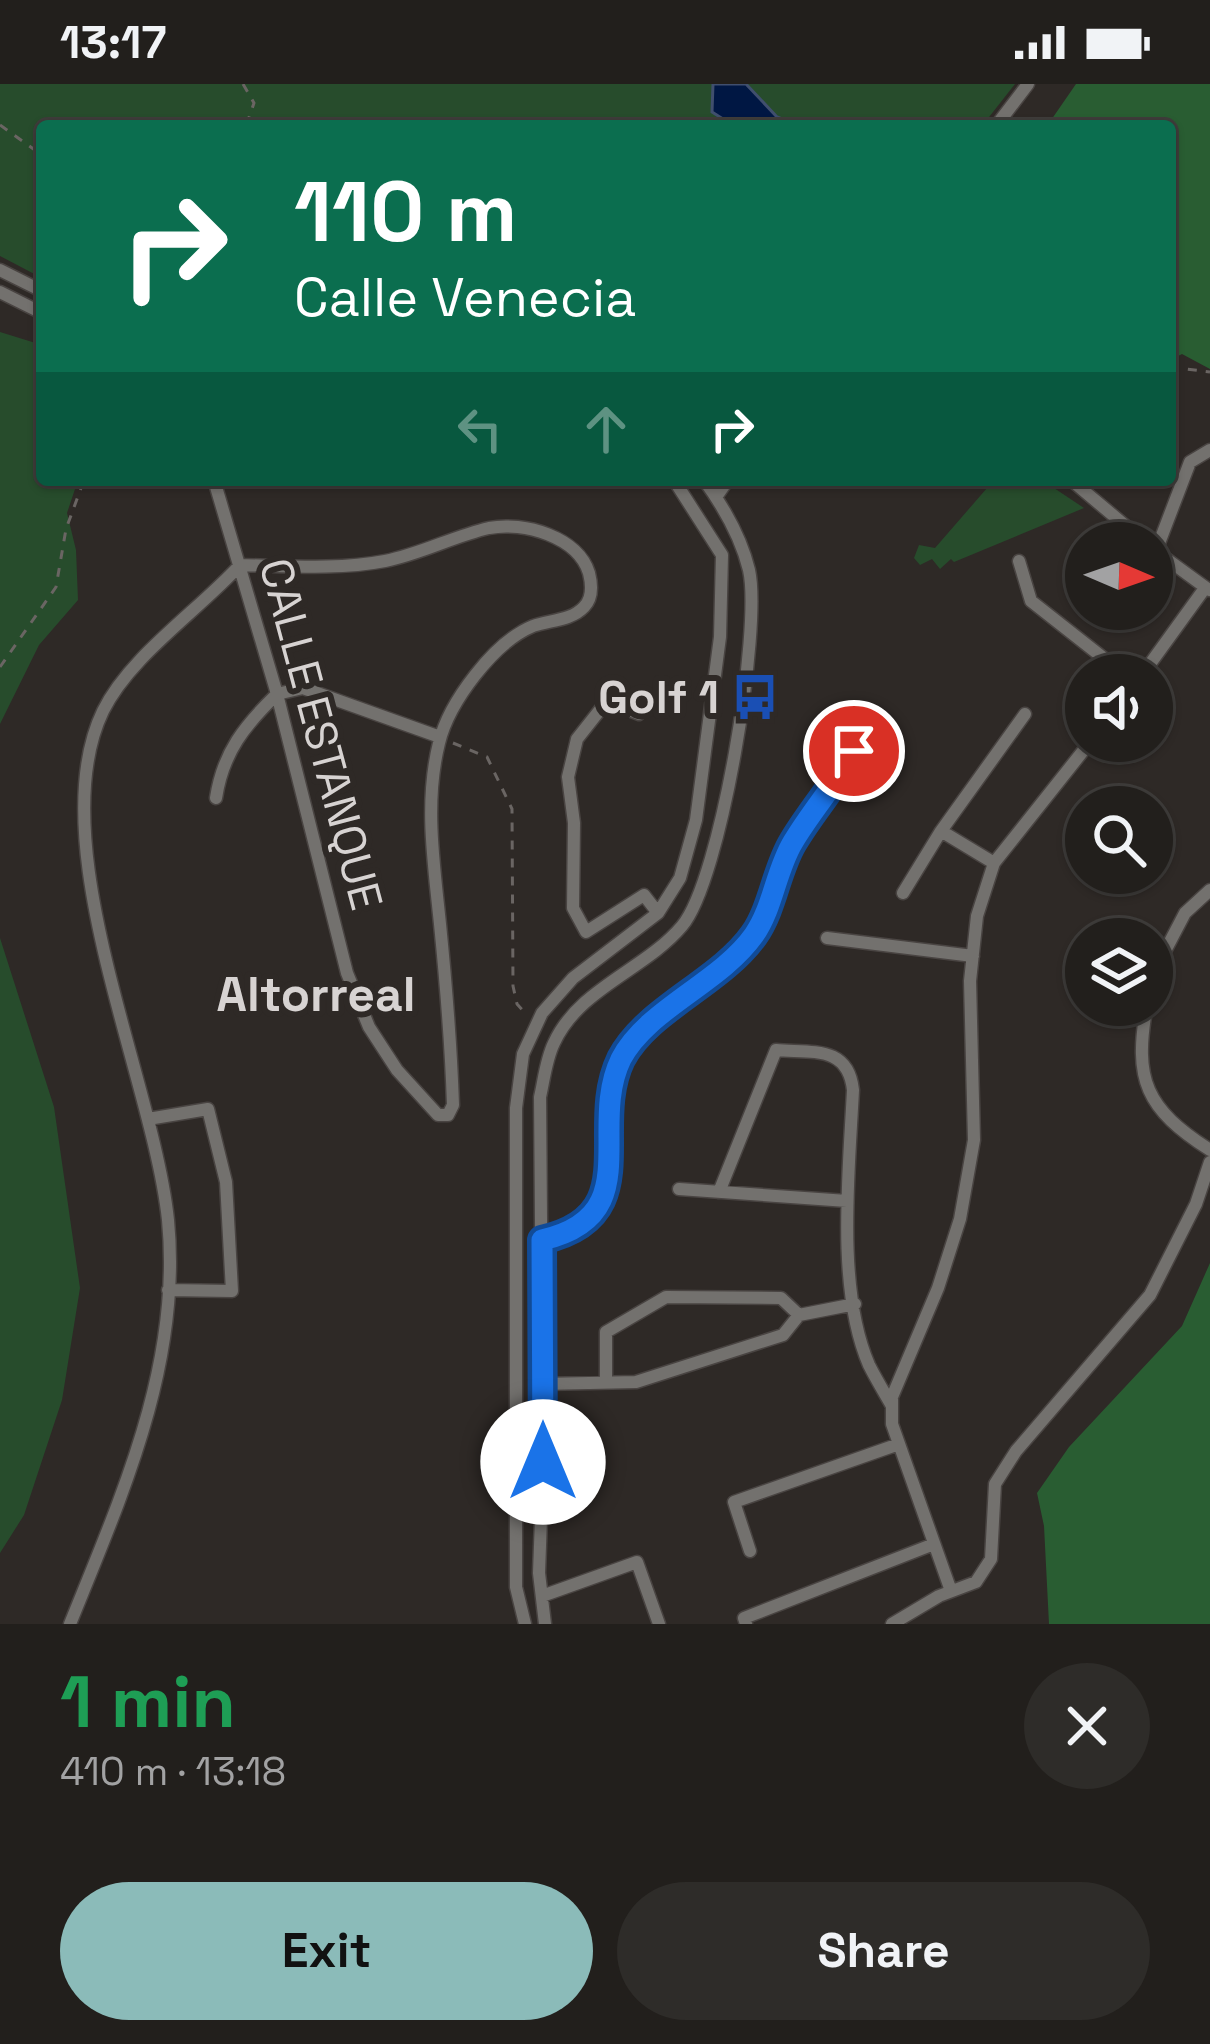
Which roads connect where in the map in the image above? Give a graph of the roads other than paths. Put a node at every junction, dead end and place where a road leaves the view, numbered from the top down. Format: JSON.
{"nodes":[{"id":1,"x":1028,"y":84,"type":"edge"},
{"id":2,"x":1001,"y":120,"type":"edge"},
{"id":3,"x":0,"y":270,"type":"edge"},
{"id":4,"x":36,"y":288,"type":"edge"},
{"id":5,"x":0,"y":292,"type":"edge"},
{"id":6,"x":36,"y":310,"type":"edge"},
{"id":7,"x":1210,"y":450,"type":"edge"},
{"id":8,"x":216,"y":486,"type":"edge"},
{"id":9,"x":678,"y":486,"type":"edge"},
{"id":10,"x":708,"y":486,"type":"edge"},
{"id":11,"x":724,"y":486,"type":"edge"},
{"id":12,"x":1078,"y":486,"type":"edge"},
{"id":13,"x":716,"y":497,"type":"junction"},
{"id":14,"x":1120,"y":522,"type":"edge"},
{"id":15,"x":1163,"y":522,"type":"edge"},
{"id":16,"x":1018,"y":561,"type":"dead end"},
{"id":17,"x":1173,"y":564,"type":"edge"},
{"id":18,"x":240,"y":565,"type":"junction"},
{"id":19,"x":1208,"y":589,"type":"edge"},
{"id":20,"x":1098,"y":654,"type":"edge"},
{"id":21,"x":1158,"y":654,"type":"edge"},
{"id":22,"x":277,"y":694,"type":"junction"},
{"id":23,"x":638,"y":714,"type":"dead end"},
{"id":24,"x":1025,"y":714,"type":"dead end"},
{"id":25,"x":858,"y":732,"type":"dead end"},
{"id":26,"x":440,"y":737,"type":"junction"},
{"id":27,"x":1074,"y":762,"type":"edge"},
{"id":28,"x":216,"y":798,"type":"dead end"},
{"id":29,"x":940,"y":831,"type":"junction"},
{"id":30,"x":994,"y":863,"type":"junction"},
{"id":31,"x":1210,"y":890,"type":"edge"},
{"id":32,"x":903,"y":893,"type":"dead end"},
{"id":33,"x":658,"y":913,"type":"junction"},
{"id":34,"x":1173,"y":937,"type":"edge"},
{"id":35,"x":827,"y":938,"type":"dead end"},
{"id":36,"x":973,"y":956,"type":"junction"},
{"id":37,"x":1143,"y":1026,"type":"edge"},
{"id":38,"x":148,"y":1119,"type":"junction"},
{"id":39,"x":1210,"y":1150,"type":"edge"},
{"id":40,"x":1210,"y":1162,"type":"edge"},
{"id":41,"x":679,"y":1189,"type":"dead end"},
{"id":42,"x":719,"y":1192,"type":"junction"},
{"id":43,"x":848,"y":1201,"type":"junction"},
{"id":44,"x":542,"y":1240,"type":"junction"},
{"id":45,"x":168,"y":1290,"type":"junction"},
{"id":46,"x":855,"y":1304,"type":"junction"},
{"id":47,"x":799,"y":1315,"type":"junction"},
{"id":48,"x":606,"y":1382,"type":"junction"},
{"id":49,"x":542,"y":1384,"type":"junction"},
{"id":50,"x":892,"y":1407,"type":"junction"},
{"id":51,"x":899,"y":1444,"type":"junction"},
{"id":52,"x":934,"y":1544,"type":"junction"},
{"id":53,"x":750,"y":1551,"type":"dead end"},
{"id":54,"x":951,"y":1591,"type":"junction"},
{"id":55,"x":542,"y":1596,"type":"junction"},
{"id":56,"x":70,"y":1624,"type":"edge"},
{"id":57,"x":525,"y":1624,"type":"edge"},
{"id":58,"x":545,"y":1624,"type":"edge"},
{"id":59,"x":658,"y":1624,"type":"edge"},
{"id":60,"x":746,"y":1624,"type":"edge"},
{"id":61,"x":892,"y":1624,"type":"edge"}],
"edges":[{"from":1,"to":2,"type":"street"},
{"from":3,"to":4,"type":"street"},
{"from":5,"to":6,"type":"street"},
{"from":7,"to":15,"type":"street"},
{"from":8,"to":18,"type":"street","name":"CALLE ESTANQUE"},
{"from":9,"to":33,"type":"street"},
{"from":10,"to":13,"type":"street"},
{"from":11,"to":13,"type":"street"},
{"from":12,"to":14,"type":"street"},
{"from":13,"to":44,"type":"street"},
{"from":16,"to":20,"type":"street"},
{"from":17,"to":19,"type":"street"},
{"from":18,"to":22,"type":"street","name":"CALLE ESTANQUE"},
{"from":18,"to":26,"type":"street"},
{"from":18,"to":38,"type":"street"},
{"from":19,"to":21,"type":"street"},
{"from":22,"to":26,"type":"street"},
{"from":22,"to":26,"type":"street","name":"CALLE ESTANQUE"},
{"from":22,"to":28,"type":"street"},
{"from":23,"to":33,"type":"street"},
{"from":24,"to":29,"type":"street"},
{"from":25,"to":44,"type":"street"},
{"from":27,"to":30,"type":"street"},
{"from":29,"to":30,"type":"street"},
{"from":29,"to":32,"type":"street"},
{"from":30,"to":36,"type":"street"},
{"from":31,"to":34,"type":"street"},
{"from":33,"to":57,"type":"street"},
{"from":35,"to":36,"type":"street"},
{"from":36,"to":50,"type":"street"},
{"from":37,"to":39,"type":"street"},
{"from":38,"to":45,"type":"street"},
{"from":38,"to":45,"type":"street"},
{"from":40,"to":54,"type":"street"},
{"from":41,"to":42,"type":"street"},
{"from":42,"to":43,"type":"street"},
{"from":42,"to":43,"type":"street"},
{"from":43,"to":46,"type":"street"},
{"from":44,"to":49,"type":"street"},
{"from":45,"to":56,"type":"street"},
{"from":46,"to":47,"type":"street"},
{"from":46,"to":50,"type":"street"},
{"from":47,"to":48,"type":"street"},
{"from":47,"to":48,"type":"street"},
{"from":48,"to":49,"type":"street"},
{"from":49,"to":55,"type":"street"},
{"from":50,"to":51,"type":"street"},
{"from":51,"to":52,"type":"street"},
{"from":51,"to":53,"type":"street"},
{"from":52,"to":54,"type":"street"},
{"from":52,"to":60,"type":"street"},
{"from":54,"to":61,"type":"street"},
{"from":55,"to":58,"type":"street"},
{"from":55,"to":59,"type":"street"}]}
